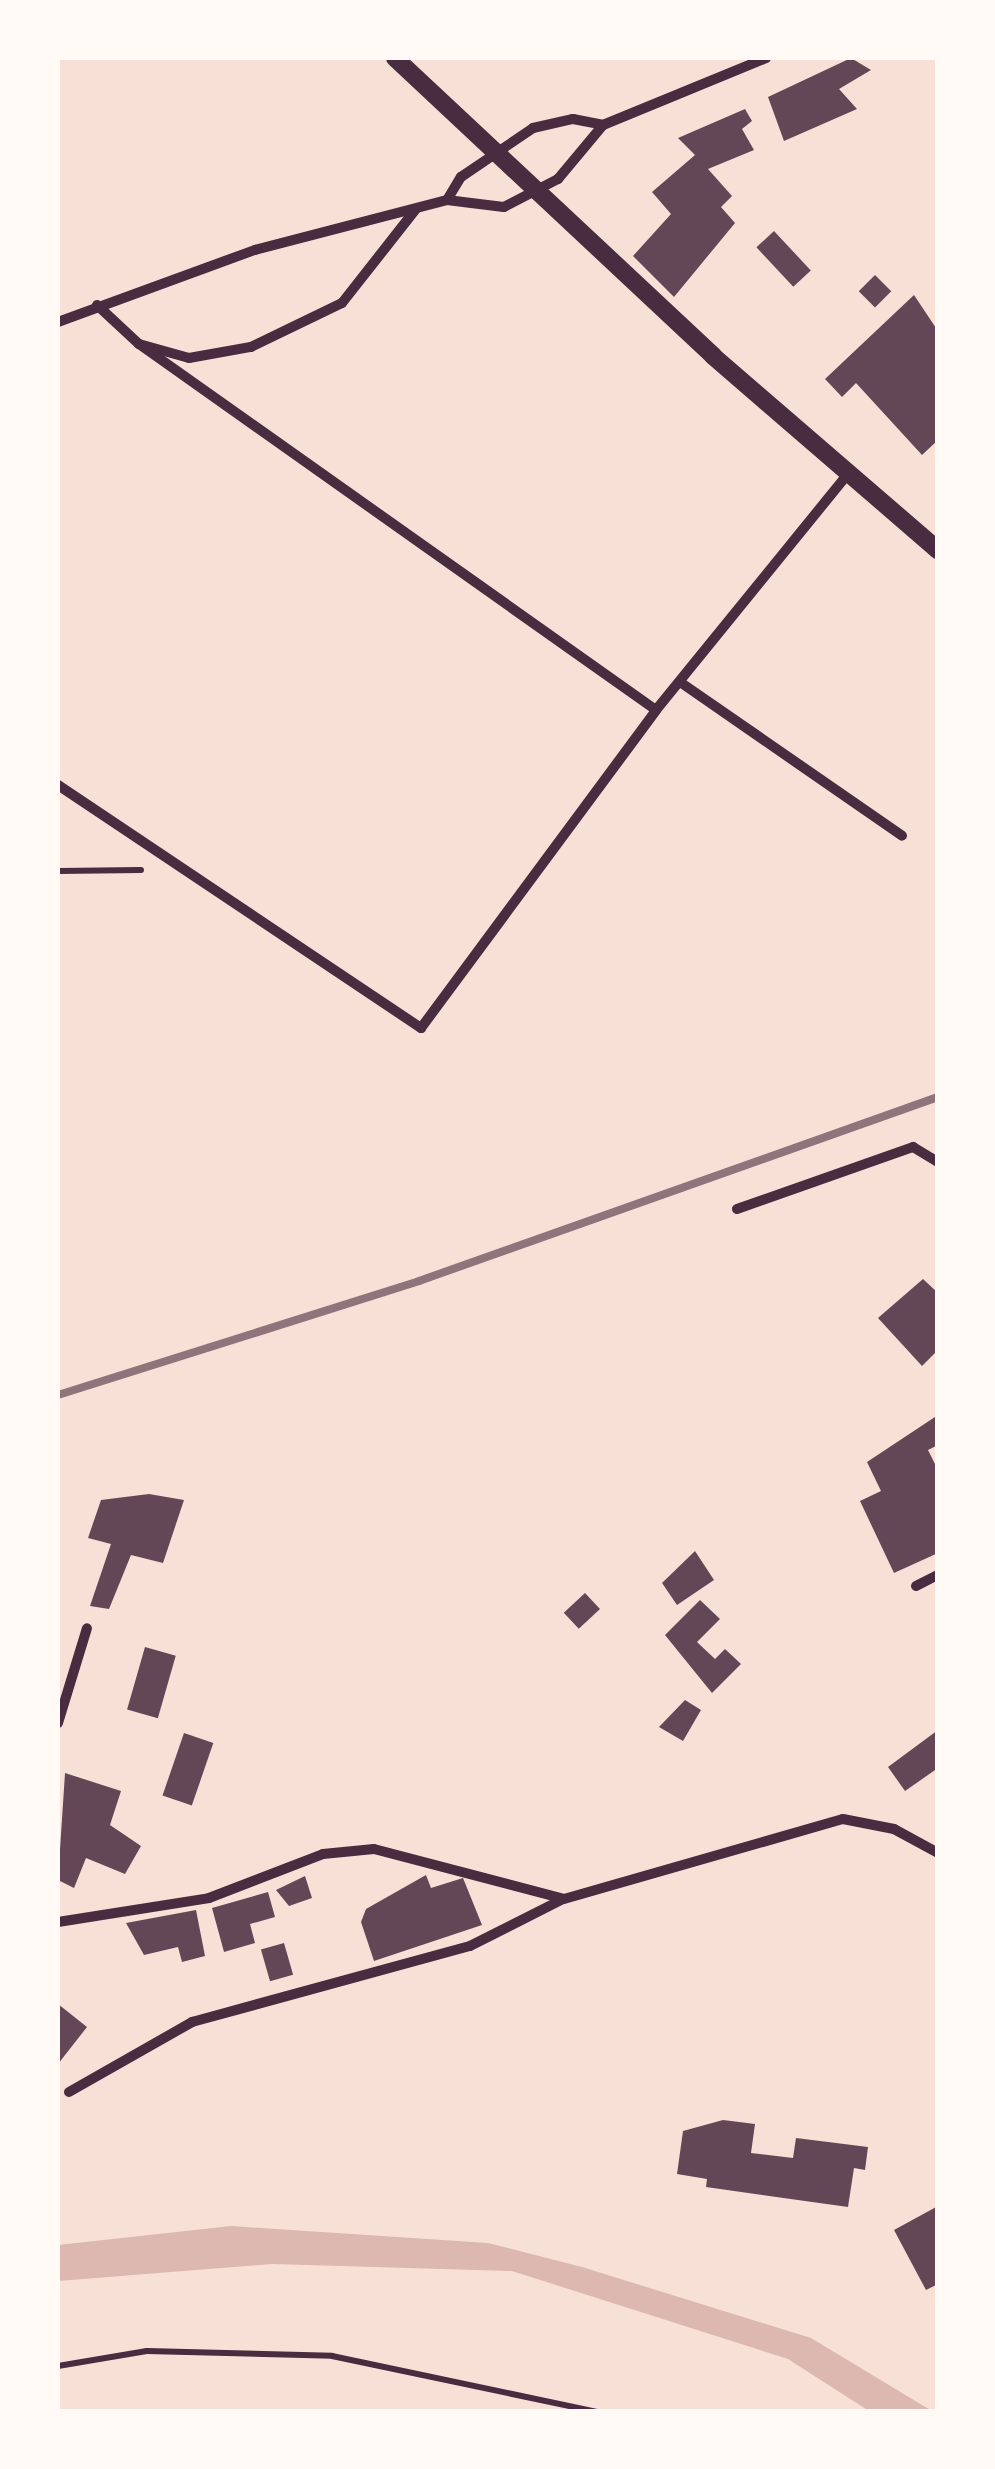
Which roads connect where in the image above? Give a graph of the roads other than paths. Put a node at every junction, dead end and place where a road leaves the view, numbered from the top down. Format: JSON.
{"nodes":[{"id":1,"x":396,"y":58,"type":"edge"},
{"id":2,"x":766,"y":58,"type":"edge"},
{"id":3,"x":603,"y":125,"type":"junction"},
{"id":4,"x":500,"y":149,"type":"junction"},
{"id":5,"x":541,"y":190,"type":"junction"},
{"id":6,"x":446,"y":200,"type":"junction"},
{"id":7,"x":416,"y":208,"type":"junction"},
{"id":8,"x":97,"y":306,"type":"junction"},
{"id":9,"x":58,"y":322,"type":"edge"},
{"id":10,"x":139,"y":344,"type":"junction"},
{"id":11,"x":848,"y":474,"type":"junction"},
{"id":12,"x":938,"y":550,"type":"edge"},
{"id":13,"x":680,"y":682,"type":"junction"},
{"id":14,"x":656,"y":710,"type":"junction"},
{"id":15,"x":58,"y":785,"type":"edge"},
{"id":16,"x":902,"y":836,"type":"dead end"},
{"id":17,"x":938,"y":1162,"type":"edge"},
{"id":18,"x":737,"y":1208,"type":"dead end"},
{"id":19,"x":938,"y":1575,"type":"edge"},
{"id":20,"x":916,"y":1586,"type":"dead end"},
{"id":21,"x":87,"y":1628,"type":"dead end"},
{"id":22,"x":58,"y":1722,"type":"edge"},
{"id":23,"x":938,"y":1853,"type":"edge"},
{"id":24,"x":564,"y":1899,"type":"junction"},
{"id":25,"x":58,"y":1922,"type":"edge"},
{"id":26,"x":69,"y":2092,"type":"dead end"}],
"edges":[{"from":1,"to":4,"type":"street"},
{"from":2,"to":3,"type":"street"},
{"from":3,"to":4,"type":"street"},
{"from":3,"to":5,"type":"street"},
{"from":4,"to":5,"type":"street"},
{"from":4,"to":6,"type":"street"},
{"from":5,"to":6,"type":"street"},
{"from":5,"to":11,"type":"street"},
{"from":6,"to":7,"type":"street"},
{"from":7,"to":8,"type":"street"},
{"from":7,"to":10,"type":"street"},
{"from":8,"to":9,"type":"street"},
{"from":8,"to":10,"type":"street"},
{"from":10,"to":14,"type":"street"},
{"from":11,"to":12,"type":"street"},
{"from":11,"to":13,"type":"street"},
{"from":13,"to":14,"type":"street"},
{"from":13,"to":16,"type":"street"},
{"from":14,"to":15,"type":"street"},
{"from":17,"to":18,"type":"street"},
{"from":19,"to":20,"type":"street"},
{"from":21,"to":22,"type":"street"},
{"from":23,"to":24,"type":"street"},
{"from":24,"to":25,"type":"street"},
{"from":24,"to":26,"type":"street"}]}
